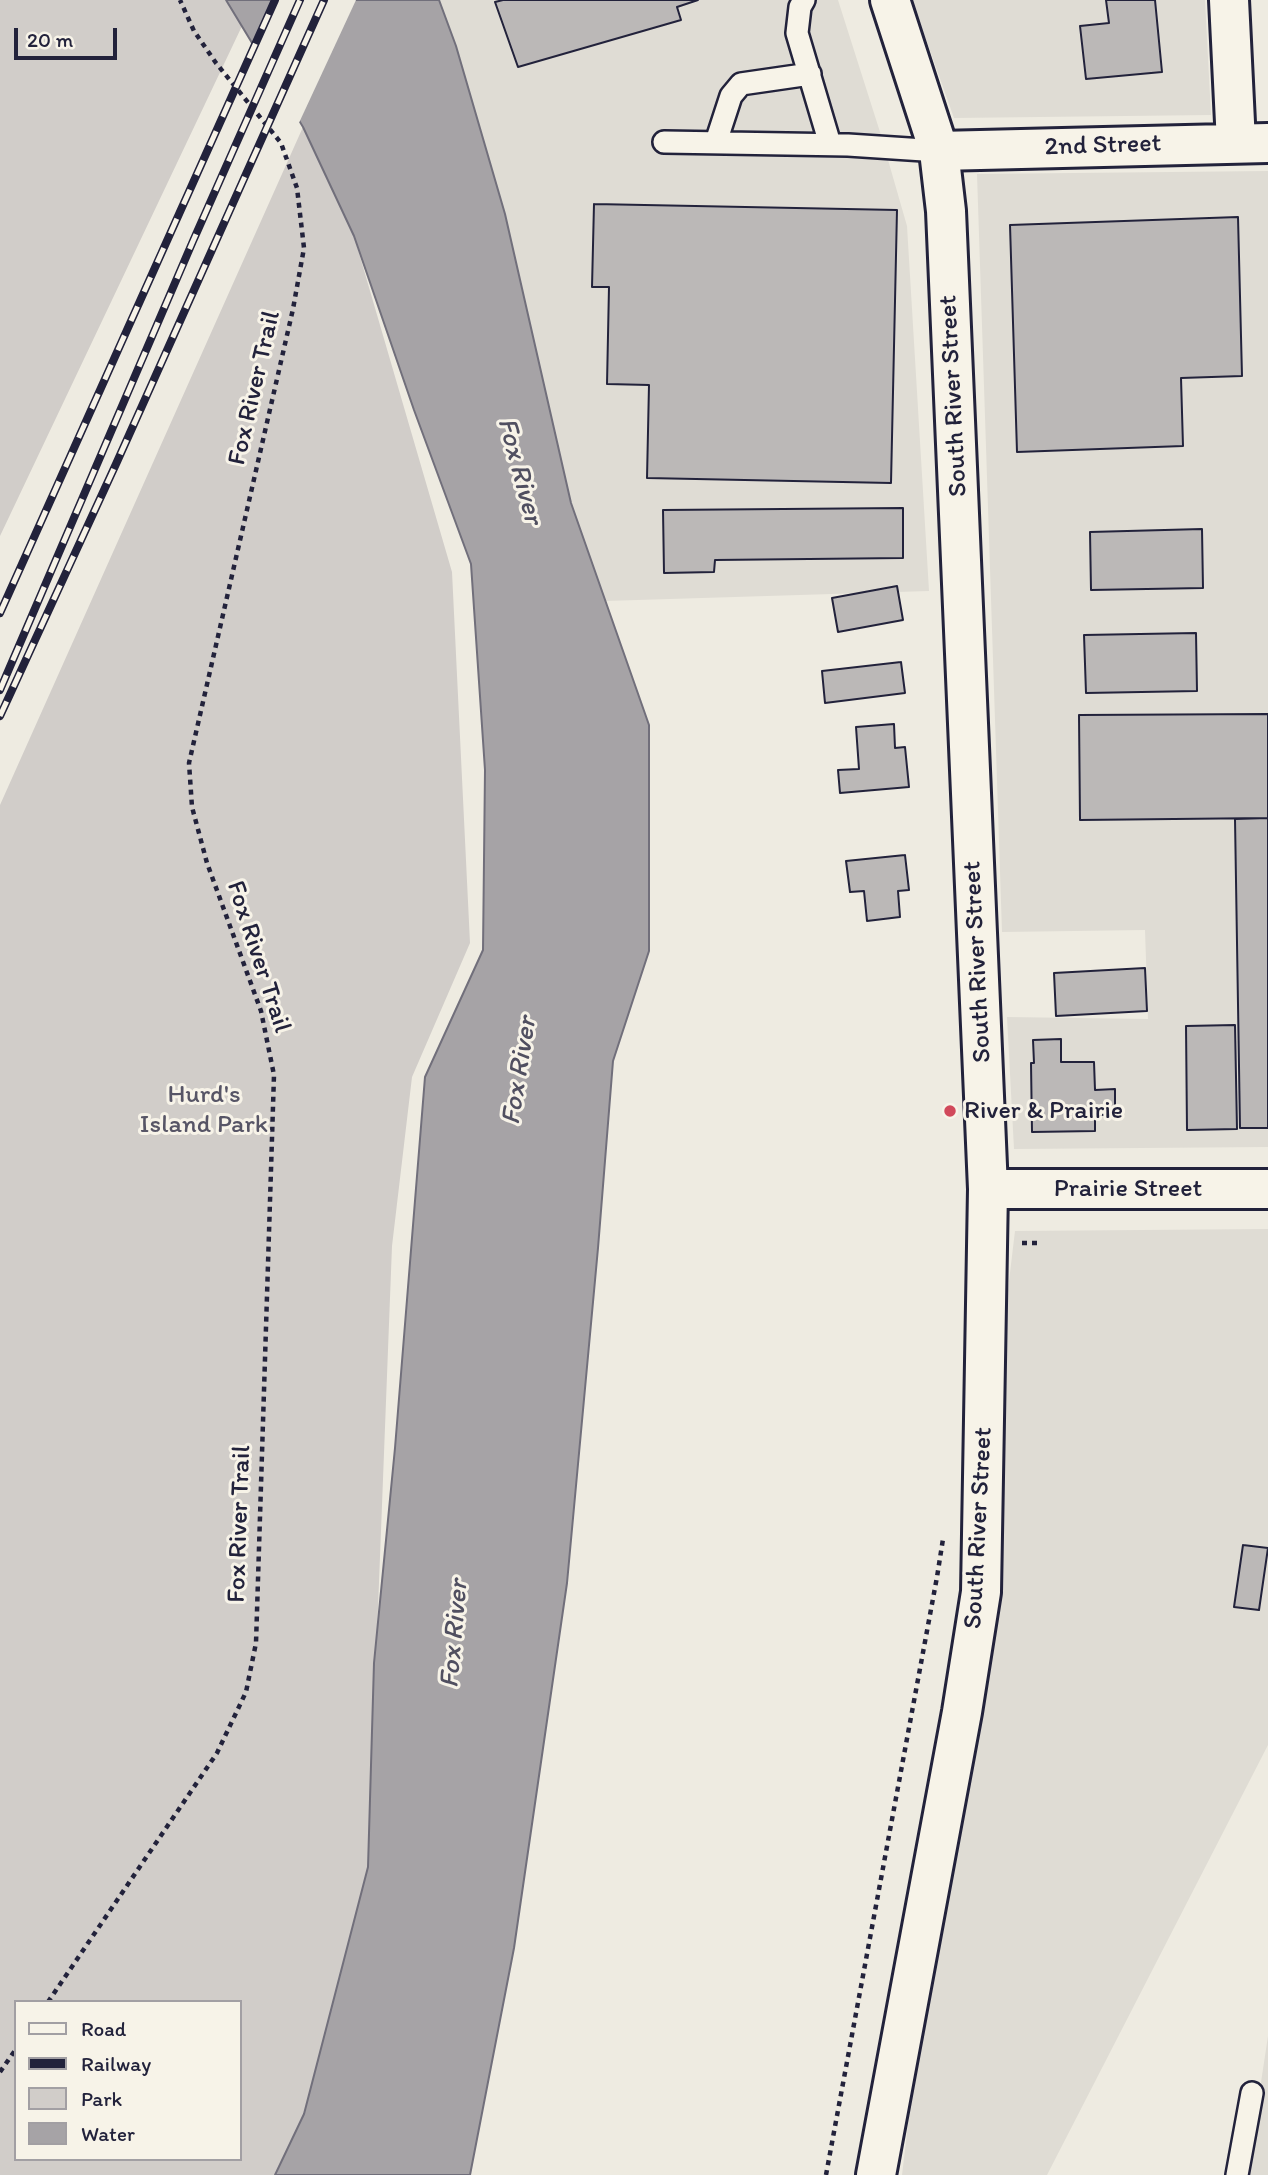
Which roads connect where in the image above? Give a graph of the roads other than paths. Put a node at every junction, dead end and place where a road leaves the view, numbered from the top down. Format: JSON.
{"nodes":[{"id":1,"x":804,"y":0,"type":"edge"},
{"id":2,"x":890,"y":0,"type":"edge"},
{"id":3,"x":1229,"y":0,"type":"edge"},
{"id":4,"x":810,"y":75,"type":"junction"},
{"id":5,"x":664,"y":142,"type":"dead end"},
{"id":6,"x":716,"y":142,"type":"junction"},
{"id":7,"x":1252,"y":143,"type":"edge"},
{"id":8,"x":830,"y":144,"type":"junction"},
{"id":9,"x":939,"y":151,"type":"junction"},
{"id":10,"x":988,"y":1189,"type":"junction"},
{"id":11,"x":1268,"y":1189,"type":"edge"},
{"id":12,"x":1252,"y":2093,"type":"dead end"},
{"id":13,"x":876,"y":2175,"type":"edge"},
{"id":14,"x":1237,"y":2175,"type":"edge"}],
"edges":[{"from":1,"to":4,"type":"lane"},
{"from":2,"to":9,"type":"street","name":"South River Street"},
{"from":3,"to":7,"type":"street"},
{"from":4,"to":6,"type":"lane"},
{"from":4,"to":8,"type":"lane"},
{"from":5,"to":6,"type":"lane"},
{"from":6,"to":8,"type":"lane"},
{"from":7,"to":9,"type":"street","name":"2nd Street"},
{"from":8,"to":9,"type":"lane"},
{"from":9,"to":10,"type":"street","name":"South River Street"},
{"from":10,"to":11,"type":"street","name":"Prairie Street"},
{"from":10,"to":13,"type":"street","name":"South River Street"},
{"from":12,"to":14,"type":"lane"}]}
